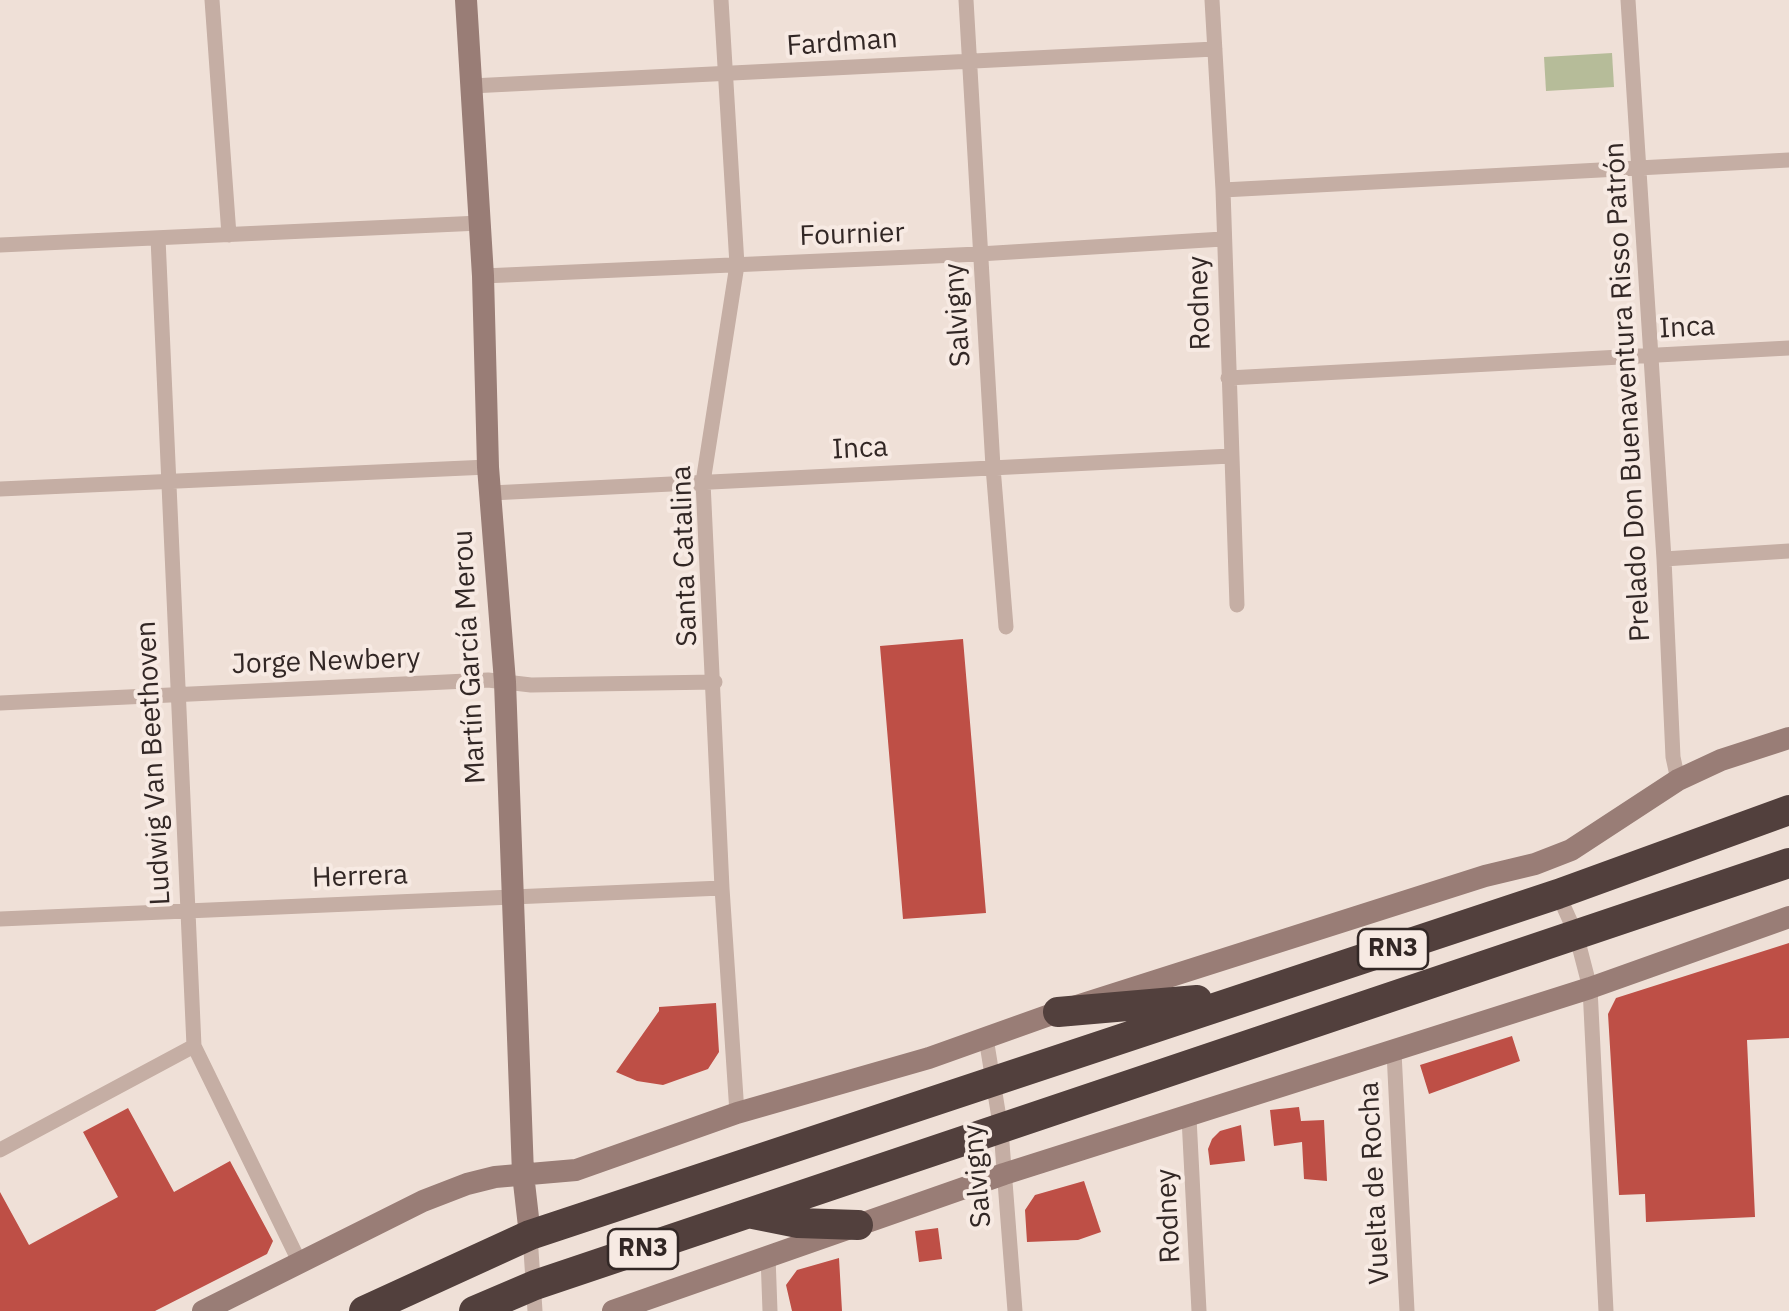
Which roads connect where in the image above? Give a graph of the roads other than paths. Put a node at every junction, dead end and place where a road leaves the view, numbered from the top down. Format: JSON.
{"nodes":[{"id":1,"x":212,"y":0,"type":"edge"},
{"id":2,"x":466,"y":0,"type":"edge"},
{"id":3,"x":722,"y":0,"type":"edge"},
{"id":4,"x":966,"y":0,"type":"edge"},
{"id":5,"x":1212,"y":0,"type":"edge"},
{"id":6,"x":1628,"y":0,"type":"edge"},
{"id":7,"x":1215,"y":49,"type":"junction"},
{"id":8,"x":968,"y":60,"type":"junction"},
{"id":9,"x":725,"y":75,"type":"junction"},
{"id":10,"x":472,"y":86,"type":"junction"},
{"id":11,"x":1789,"y":160,"type":"edge"},
{"id":12,"x":1640,"y":166,"type":"junction"},
{"id":13,"x":1223,"y":190,"type":"junction"},
{"id":14,"x":480,"y":223,"type":"junction"},
{"id":15,"x":229,"y":235,"type":"junction"},
{"id":16,"x":158,"y":238,"type":"junction"},
{"id":17,"x":1223,"y":239,"type":"junction"},
{"id":18,"x":0,"y":246,"type":"edge"},
{"id":19,"x":979,"y":254,"type":"junction"},
{"id":20,"x":737,"y":264,"type":"junction"},
{"id":21,"x":483,"y":276,"type":"junction"},
{"id":22,"x":1789,"y":348,"type":"edge"},
{"id":23,"x":1651,"y":354,"type":"junction"},
{"id":24,"x":1228,"y":378,"type":"junction"},
{"id":25,"x":1231,"y":456,"type":"junction"},
{"id":26,"x":488,"y":466,"type":"junction"},
{"id":27,"x":992,"y":468,"type":"junction"},
{"id":28,"x":167,"y":482,"type":"junction"},
{"id":29,"x":703,"y":482,"type":"junction"},
{"id":30,"x":0,"y":489,"type":"edge"},
{"id":31,"x":491,"y":493,"type":"junction"},
{"id":32,"x":1789,"y":551,"type":"edge"},
{"id":33,"x":1664,"y":559,"type":"junction"},
{"id":34,"x":1237,"y":605,"type":"dead end"},
{"id":35,"x":1006,"y":628,"type":"dead end"},
{"id":36,"x":504,"y":682,"type":"junction"},
{"id":37,"x":715,"y":682,"type":"junction"},
{"id":38,"x":176,"y":694,"type":"junction"},
{"id":39,"x":0,"y":704,"type":"edge"},
{"id":40,"x":1789,"y":738,"type":"edge"},
{"id":41,"x":1678,"y":780,"type":"junction"},
{"id":42,"x":1789,"y":810,"type":"edge"},
{"id":43,"x":1789,"y":863,"type":"edge"},
{"id":44,"x":722,"y":888,"type":"junction"},
{"id":45,"x":1558,"y":894,"type":"junction"},
{"id":46,"x":511,"y":896,"type":"junction"},
{"id":47,"x":186,"y":908,"type":"junction"},
{"id":48,"x":1789,"y":917,"type":"edge"},
{"id":49,"x":0,"y":919,"type":"edge"},
{"id":50,"x":1576,"y":934,"type":"junction"},
{"id":51,"x":1590,"y":988,"type":"junction"},
{"id":52,"x":1250,"y":996,"type":"junction"},
{"id":53,"x":1058,"y":1012,"type":"junction"},
{"id":54,"x":986,"y":1038,"type":"junction"},
{"id":55,"x":194,"y":1046,"type":"junction"},
{"id":56,"x":1394,"y":1052,"type":"junction"},
{"id":57,"x":994,"y":1079,"type":"junction"},
{"id":58,"x":737,"y":1113,"type":"junction"},
{"id":59,"x":1189,"y":1118,"type":"junction"},
{"id":60,"x":1001,"y":1130,"type":"junction"},
{"id":61,"x":0,"y":1150,"type":"edge"},
{"id":62,"x":524,"y":1174,"type":"junction"},
{"id":63,"x":1004,"y":1174,"type":"junction"},
{"id":64,"x":750,"y":1213,"type":"junction"},
{"id":65,"x":858,"y":1225,"type":"junction"},
{"id":66,"x":530,"y":1235,"type":"junction"},
{"id":67,"x":768,"y":1256,"type":"junction"},
{"id":68,"x":299,"y":1261,"type":"junction"},
{"id":69,"x":535,"y":1298,"type":"edge"},
{"id":70,"x":203,"y":1311,"type":"edge"},
{"id":71,"x":364,"y":1311,"type":"edge"},
{"id":72,"x":474,"y":1311,"type":"edge"},
{"id":73,"x":613,"y":1311,"type":"edge"},
{"id":74,"x":770,"y":1311,"type":"edge"},
{"id":75,"x":1014,"y":1311,"type":"edge"},
{"id":76,"x":1199,"y":1311,"type":"edge"},
{"id":77,"x":1407,"y":1311,"type":"edge"},
{"id":78,"x":1606,"y":1311,"type":"edge"}],
"edges":[{"from":1,"to":15,"type":"street"},
{"from":2,"to":10,"type":"street","name":"Martín García Merou"},
{"from":3,"to":9,"type":"street","name":"Santa Catalina"},
{"from":4,"to":8,"type":"street","name":"Salvigny"},
{"from":5,"to":7,"type":"street","name":"Rodney"},
{"from":6,"to":12,"type":"street","name":"Prelado Don Buenaventura Risso Patrón"},
{"from":7,"to":8,"type":"street","name":"Fardman"},
{"from":7,"to":13,"type":"street","name":"Rodney"},
{"from":8,"to":9,"type":"street","name":"Fardman"},
{"from":8,"to":19,"type":"street","name":"Salvigny"},
{"from":9,"to":10,"type":"street","name":"Fardman"},
{"from":9,"to":20,"type":"street","name":"Santa Catalina"},
{"from":10,"to":14,"type":"street","name":"Martín García Merou"},
{"from":11,"to":12,"type":"street"},
{"from":12,"to":13,"type":"street"},
{"from":12,"to":23,"type":"street","name":"Prelado Don Buenaventura Risso Patrón"},
{"from":13,"to":17,"type":"street","name":"Rodney"},
{"from":14,"to":15,"type":"street"},
{"from":14,"to":21,"type":"street","name":"Martín García Merou"},
{"from":15,"to":16,"type":"street"},
{"from":16,"to":18,"type":"street"},
{"from":16,"to":28,"type":"street","name":"Ludwig Van Beethoven"},
{"from":17,"to":19,"type":"street","name":"Fournier"},
{"from":17,"to":24,"type":"street","name":"Rodney"},
{"from":19,"to":20,"type":"street","name":"Fournier"},
{"from":19,"to":27,"type":"street","name":"Salvigny"},
{"from":20,"to":21,"type":"street","name":"Fournier"},
{"from":20,"to":29,"type":"street","name":"Santa Catalina"},
{"from":21,"to":26,"type":"street","name":"Martín García Merou"},
{"from":22,"to":23,"type":"street","name":"Inca"},
{"from":23,"to":24,"type":"street","name":"Inca"},
{"from":23,"to":33,"type":"street","name":"Prelado Don Buenaventura Risso Patrón"},
{"from":24,"to":25,"type":"street","name":"Rodney"},
{"from":25,"to":27,"type":"street","name":"Inca"},
{"from":25,"to":34,"type":"street","name":"Rodney"},
{"from":26,"to":28,"type":"street"},
{"from":26,"to":31,"type":"street","name":"Martín García Merou"},
{"from":27,"to":29,"type":"street","name":"Inca"},
{"from":27,"to":35,"type":"street","name":"Salvigny"},
{"from":28,"to":30,"type":"street"},
{"from":28,"to":38,"type":"street","name":"Ludwig Van Beethoven"},
{"from":29,"to":31,"type":"street","name":"Inca"},
{"from":29,"to":37,"type":"street","name":"Santa Catalina"},
{"from":31,"to":36,"type":"street","name":"Martín García Merou"},
{"from":32,"to":33,"type":"street"},
{"from":33,"to":41,"type":"street","name":"Prelado Don Buenaventura Risso Patrón"},
{"from":36,"to":37,"type":"street","name":"Jorge Newbery"},
{"from":36,"to":38,"type":"street","name":"Jorge Newbery"},
{"from":36,"to":46,"type":"street","name":"Martín García Merou"},
{"from":37,"to":44,"type":"street","name":"Santa Catalina"},
{"from":38,"to":39,"type":"street","name":"Jorge Newbery"},
{"from":38,"to":47,"type":"street","name":"Ludwig Van Beethoven"},
{"from":40,"to":41,"type":"street"},
{"from":41,"to":53,"type":"street"},
{"from":42,"to":45,"type":"highway","number":"RN3"},
{"from":43,"to":50,"type":"highway","number":"RN3"},
{"from":44,"to":46,"type":"street","name":"Herrera"},
{"from":44,"to":58,"type":"street","name":"Santa Catalina"},
{"from":45,"to":50,"type":"street"},
{"from":45,"to":52,"type":"highway","number":"RN3"},
{"from":46,"to":47,"type":"street","name":"Herrera"},
{"from":46,"to":62,"type":"street","name":"Martín García Merou"},
{"from":47,"to":49,"type":"street","name":"Herrera"},
{"from":47,"to":55,"type":"street","name":"Ludwig Van Beethoven"},
{"from":48,"to":51,"type":"street"},
{"from":50,"to":51,"type":"street"},
{"from":50,"to":60,"type":"highway","number":"RN3"},
{"from":51,"to":56,"type":"street"},
{"from":51,"to":78,"type":"street"},
{"from":52,"to":53,"type":"highway"},
{"from":52,"to":57,"type":"highway","number":"RN3"},
{"from":53,"to":54,"type":"street"},
{"from":54,"to":57,"type":"street","name":"Salvigny"},
{"from":54,"to":58,"type":"street"},
{"from":55,"to":61,"type":"street"},
{"from":55,"to":68,"type":"street","name":"Ludwig Van Beethoven"},
{"from":56,"to":59,"type":"street"},
{"from":56,"to":77,"type":"street","name":"Vuelta de Rocha"},
{"from":57,"to":60,"type":"street","name":"Salvigny"},
{"from":57,"to":66,"type":"highway","number":"RN3"},
{"from":58,"to":62,"type":"street"},
{"from":59,"to":63,"type":"street"},
{"from":59,"to":76,"type":"street","name":"Rodney"},
{"from":60,"to":63,"type":"street","name":"Salvigny"},
{"from":60,"to":64,"type":"highway","number":"RN3"},
{"from":62,"to":66,"type":"street","name":"Martín García Merou"},
{"from":62,"to":68,"type":"street"},
{"from":63,"to":65,"type":"street"},
{"from":63,"to":75,"type":"street","name":"Salvigny"},
{"from":64,"to":65,"type":"highway"},
{"from":64,"to":69,"type":"highway","number":"RN3"},
{"from":65,"to":67,"type":"street"},
{"from":66,"to":69,"type":"street","name":"Martín García Merou"},
{"from":66,"to":71,"type":"highway","number":"RN3"},
{"from":67,"to":73,"type":"street"},
{"from":67,"to":74,"type":"street"},
{"from":68,"to":70,"type":"street"},
{"from":69,"to":72,"type":"highway","number":"RN3"}]}
